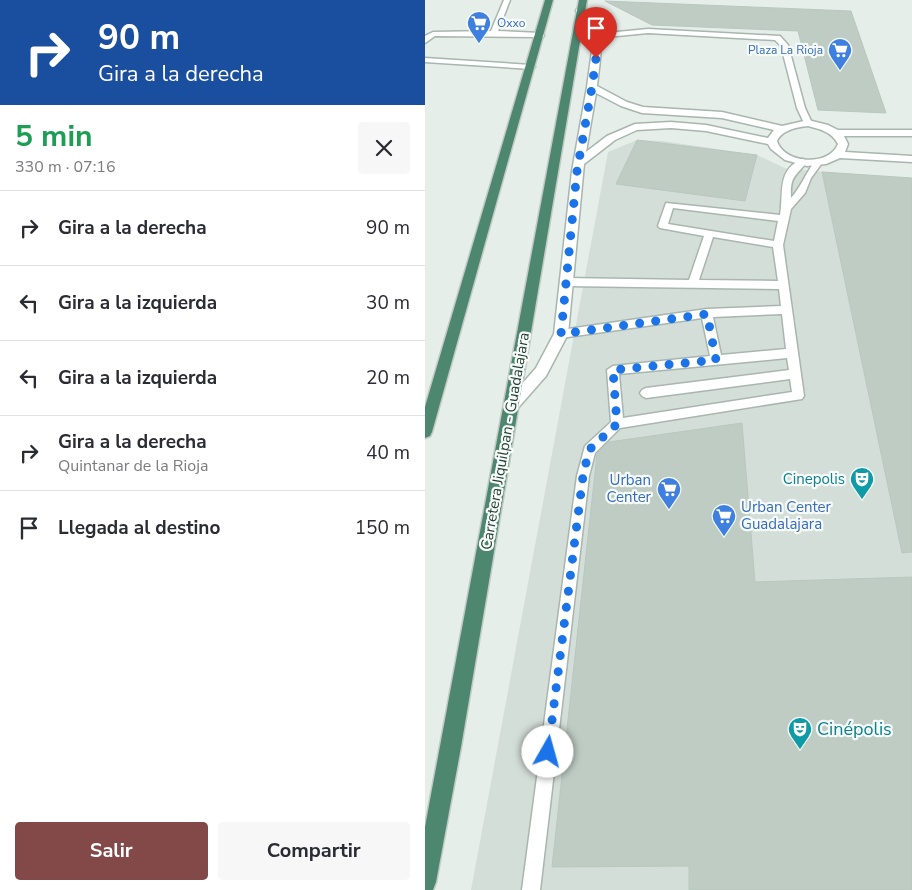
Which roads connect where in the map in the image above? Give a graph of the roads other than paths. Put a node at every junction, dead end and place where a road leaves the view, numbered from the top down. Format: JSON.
{"nodes":[{"id":1,"x":507,"y":0,"type":"edge"},
{"id":2,"x":549,"y":0,"type":"edge"},
{"id":3,"x":582,"y":5,"type":"edge"},
{"id":4,"x":494,"y":33,"type":"junction"},
{"id":5,"x":540,"y":35,"type":"junction"},
{"id":6,"x":595,"y":35,"type":"junction"},
{"id":7,"x":575,"y":38,"type":"junction"},
{"id":8,"x":425,"y":41,"type":"edge"},
{"id":9,"x":425,"y":60,"type":"edge"},
{"id":10,"x":531,"y":66,"type":"junction"},
{"id":11,"x":592,"y":87,"type":"junction"},
{"id":12,"x":722,"y":115,"type":"junction"},
{"id":13,"x":808,"y":123,"type":"junction"},
{"id":14,"x":716,"y":129,"type":"junction"},
{"id":15,"x":781,"y":129,"type":"junction"},
{"id":16,"x":836,"y":133,"type":"junction"},
{"id":17,"x":912,"y":133,"type":"edge"},
{"id":18,"x":773,"y":142,"type":"junction"},
{"id":19,"x":838,"y":156,"type":"junction"},
{"id":20,"x":912,"y":159,"type":"edge"},
{"id":21,"x":803,"y":162,"type":"junction"},
{"id":22,"x":818,"y":162,"type":"junction"},
{"id":23,"x":578,"y":163,"type":"junction"},
{"id":24,"x":787,"y":208,"type":"junction"},
{"id":25,"x":784,"y":220,"type":"junction"},
{"id":26,"x":711,"y":233,"type":"junction"},
{"id":27,"x":778,"y":245,"type":"junction"},
{"id":28,"x":566,"y":282,"type":"junction"},
{"id":29,"x":693,"y":282,"type":"junction"},
{"id":30,"x":783,"y":285,"type":"junction"},
{"id":31,"x":786,"y":310,"type":"junction"},
{"id":32,"x":707,"y":314,"type":"junction"},
{"id":33,"x":561,"y":334,"type":"junction"},
{"id":34,"x":792,"y":353,"type":"junction"},
{"id":35,"x":716,"y":360,"type":"junction"},
{"id":36,"x":795,"y":374,"type":"junction"},
{"id":37,"x":646,"y":393,"type":"dead end"},
{"id":38,"x":512,"y":404,"type":"junction"},
{"id":39,"x":617,"y":424,"type":"junction"},
{"id":40,"x":425,"y":432,"type":"edge"},
{"id":41,"x":425,"y":882,"type":"edge"},
{"id":42,"x":531,"y":890,"type":"edge"}],
"edges":[{"from":1,"to":4,"type":"lane"},
{"from":2,"to":5,"type":"highway"},
{"from":3,"to":6,"type":"street"},
{"from":3,"to":7,"type":"highway","name":"Carretera Jiquilpan - Guadalajara"},
{"from":4,"to":5,"type":"lane"},
{"from":4,"to":8,"type":"lane"},
{"from":5,"to":10,"type":"highway"},
{"from":6,"to":7,"type":"lane"},
{"from":6,"to":11,"type":"street"},
{"from":6,"to":13,"type":"lane"},
{"from":7,"to":38,"type":"highway","name":"Carretera Jiquilpan - Guadalajara"},
{"from":9,"to":10,"type":"lane"},
{"from":10,"to":40,"type":"highway"},
{"from":11,"to":12,"type":"street"},
{"from":11,"to":23,"type":"street"},
{"from":12,"to":14,"type":"street"},
{"from":12,"to":15,"type":"street"},
{"from":13,"to":15,"type":"street"},
{"from":13,"to":16,"type":"street"},
{"from":14,"to":18,"type":"street"},
{"from":14,"to":23,"type":"street"},
{"from":15,"to":18,"type":"street"},
{"from":16,"to":17,"type":"street"},
{"from":16,"to":19,"type":"street"},
{"from":18,"to":21,"type":"street"},
{"from":19,"to":20,"type":"street"},
{"from":19,"to":22,"type":"street"},
{"from":21,"to":22,"type":"street"},
{"from":21,"to":24,"type":"lane"},
{"from":22,"to":24,"type":"lane"},
{"from":23,"to":28,"type":"street"},
{"from":24,"to":25,"type":"lane"},
{"from":25,"to":26,"type":"lane"},
{"from":25,"to":27,"type":"lane"},
{"from":26,"to":27,"type":"lane"},
{"from":26,"to":29,"type":"lane"},
{"from":27,"to":30,"type":"lane"},
{"from":28,"to":29,"type":"lane"},
{"from":28,"to":33,"type":"street"},
{"from":29,"to":30,"type":"lane"},
{"from":30,"to":31,"type":"lane"},
{"from":31,"to":32,"type":"lane"},
{"from":31,"to":34,"type":"lane"},
{"from":32,"to":33,"type":"lane"},
{"from":32,"to":35,"type":"lane"},
{"from":33,"to":38,"type":"street"},
{"from":34,"to":35,"type":"lane"},
{"from":34,"to":36,"type":"lane"},
{"from":35,"to":39,"type":"lane"},
{"from":36,"to":37,"type":"lane"},
{"from":36,"to":39,"type":"lane"},
{"from":38,"to":41,"type":"highway","name":"Carretera Jiquilpan - Guadalajara"},
{"from":39,"to":42,"type":"lane"}]}
